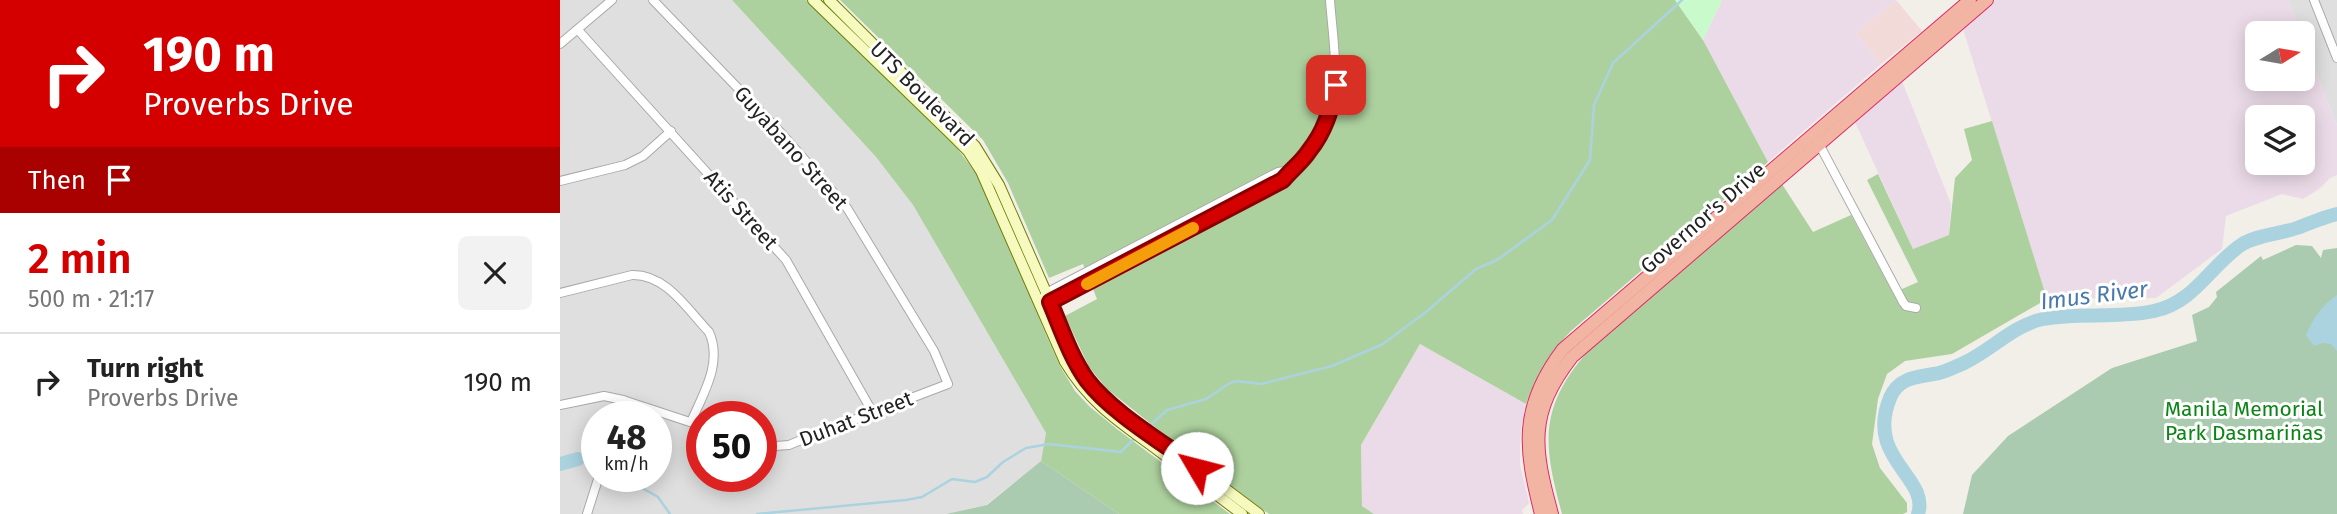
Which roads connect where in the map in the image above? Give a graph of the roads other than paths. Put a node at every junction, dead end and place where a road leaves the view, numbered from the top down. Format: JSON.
{"nodes":[{"id":1,"x":612,"y":0,"type":"edge"},
{"id":2,"x":653,"y":0,"type":"edge"},
{"id":3,"x":813,"y":0,"type":"edge"},
{"id":4,"x":829,"y":0,"type":"edge"},
{"id":5,"x":1330,"y":0,"type":"edge"},
{"id":6,"x":1970,"y":0,"type":"edge"},
{"id":7,"x":1987,"y":0,"type":"edge"},
{"id":8,"x":2314,"y":0,"type":"edge"},
{"id":9,"x":578,"y":30,"type":"junction"},
{"id":10,"x":560,"y":44,"type":"edge"},
{"id":11,"x":2337,"y":58,"type":"edge"},
{"id":12,"x":671,"y":131,"type":"junction"},
{"id":13,"x":1816,"y":139,"type":"junction"},
{"id":14,"x":560,"y":181,"type":"edge"},
{"id":15,"x":560,"y":293,"type":"edge"},
{"id":16,"x":1046,"y":299,"type":"junction"},
{"id":17,"x":1916,"y":308,"type":"dead end"},
{"id":18,"x":948,"y":384,"type":"joint"},
{"id":19,"x":623,"y":400,"type":"joint"},
{"id":20,"x":700,"y":401,"type":"edge"},
{"id":21,"x":560,"y":405,"type":"edge"},
{"id":22,"x":873,"y":413,"type":"junction"},
{"id":23,"x":686,"y":420,"type":"edge"},
{"id":24,"x":1154,"y":441,"type":"junction"},
{"id":25,"x":777,"y":445,"type":"edge"},
{"id":26,"x":594,"y":492,"type":"edge"},
{"id":27,"x":587,"y":514,"type":"edge"},
{"id":28,"x":1242,"y":514,"type":"edge"},
{"id":29,"x":1259,"y":514,"type":"edge"},
{"id":30,"x":1541,"y":514,"type":"edge"},
{"id":31,"x":1552,"y":514,"type":"edge"}],
"edges":[{"from":1,"to":9,"type":"street"},
{"from":2,"to":18,"type":"street","name":"Guyabano Street"},
{"from":3,"to":16,"type":"main road","name":"UTS Boulevard"},
{"from":4,"to":16,"type":"main road","name":"UTS Boulevard"},
{"from":5,"to":16,"type":"street"},
{"from":6,"to":13,"type":"highway","name":"Governor's Drive"},
{"from":7,"to":13,"type":"highway","name":"Governor's Drive"},
{"from":8,"to":11,"type":"street"},
{"from":9,"to":10,"type":"street"},
{"from":9,"to":12,"type":"street","name":"Atis Street"},
{"from":12,"to":14,"type":"street"},
{"from":12,"to":22,"type":"street","name":"Atis Street"},
{"from":13,"to":17,"type":"street"},
{"from":13,"to":30,"type":"highway","name":"Governor's Drive"},
{"from":13,"to":31,"type":"highway","name":"Governor's Drive"},
{"from":15,"to":20,"type":"street"},
{"from":16,"to":24,"type":"main road","name":"UTS Boulevard"},
{"from":18,"to":22,"type":"street","name":"Duhat Street"},
{"from":19,"to":21,"type":"street"},
{"from":19,"to":23,"type":"street"},
{"from":22,"to":25,"type":"street","name":"Duhat Street"},
{"from":24,"to":28,"type":"main road","name":"UTS Boulevard"},
{"from":24,"to":29,"type":"main road","name":"UTS Boulevard"},
{"from":26,"to":27,"type":"street"}]}
